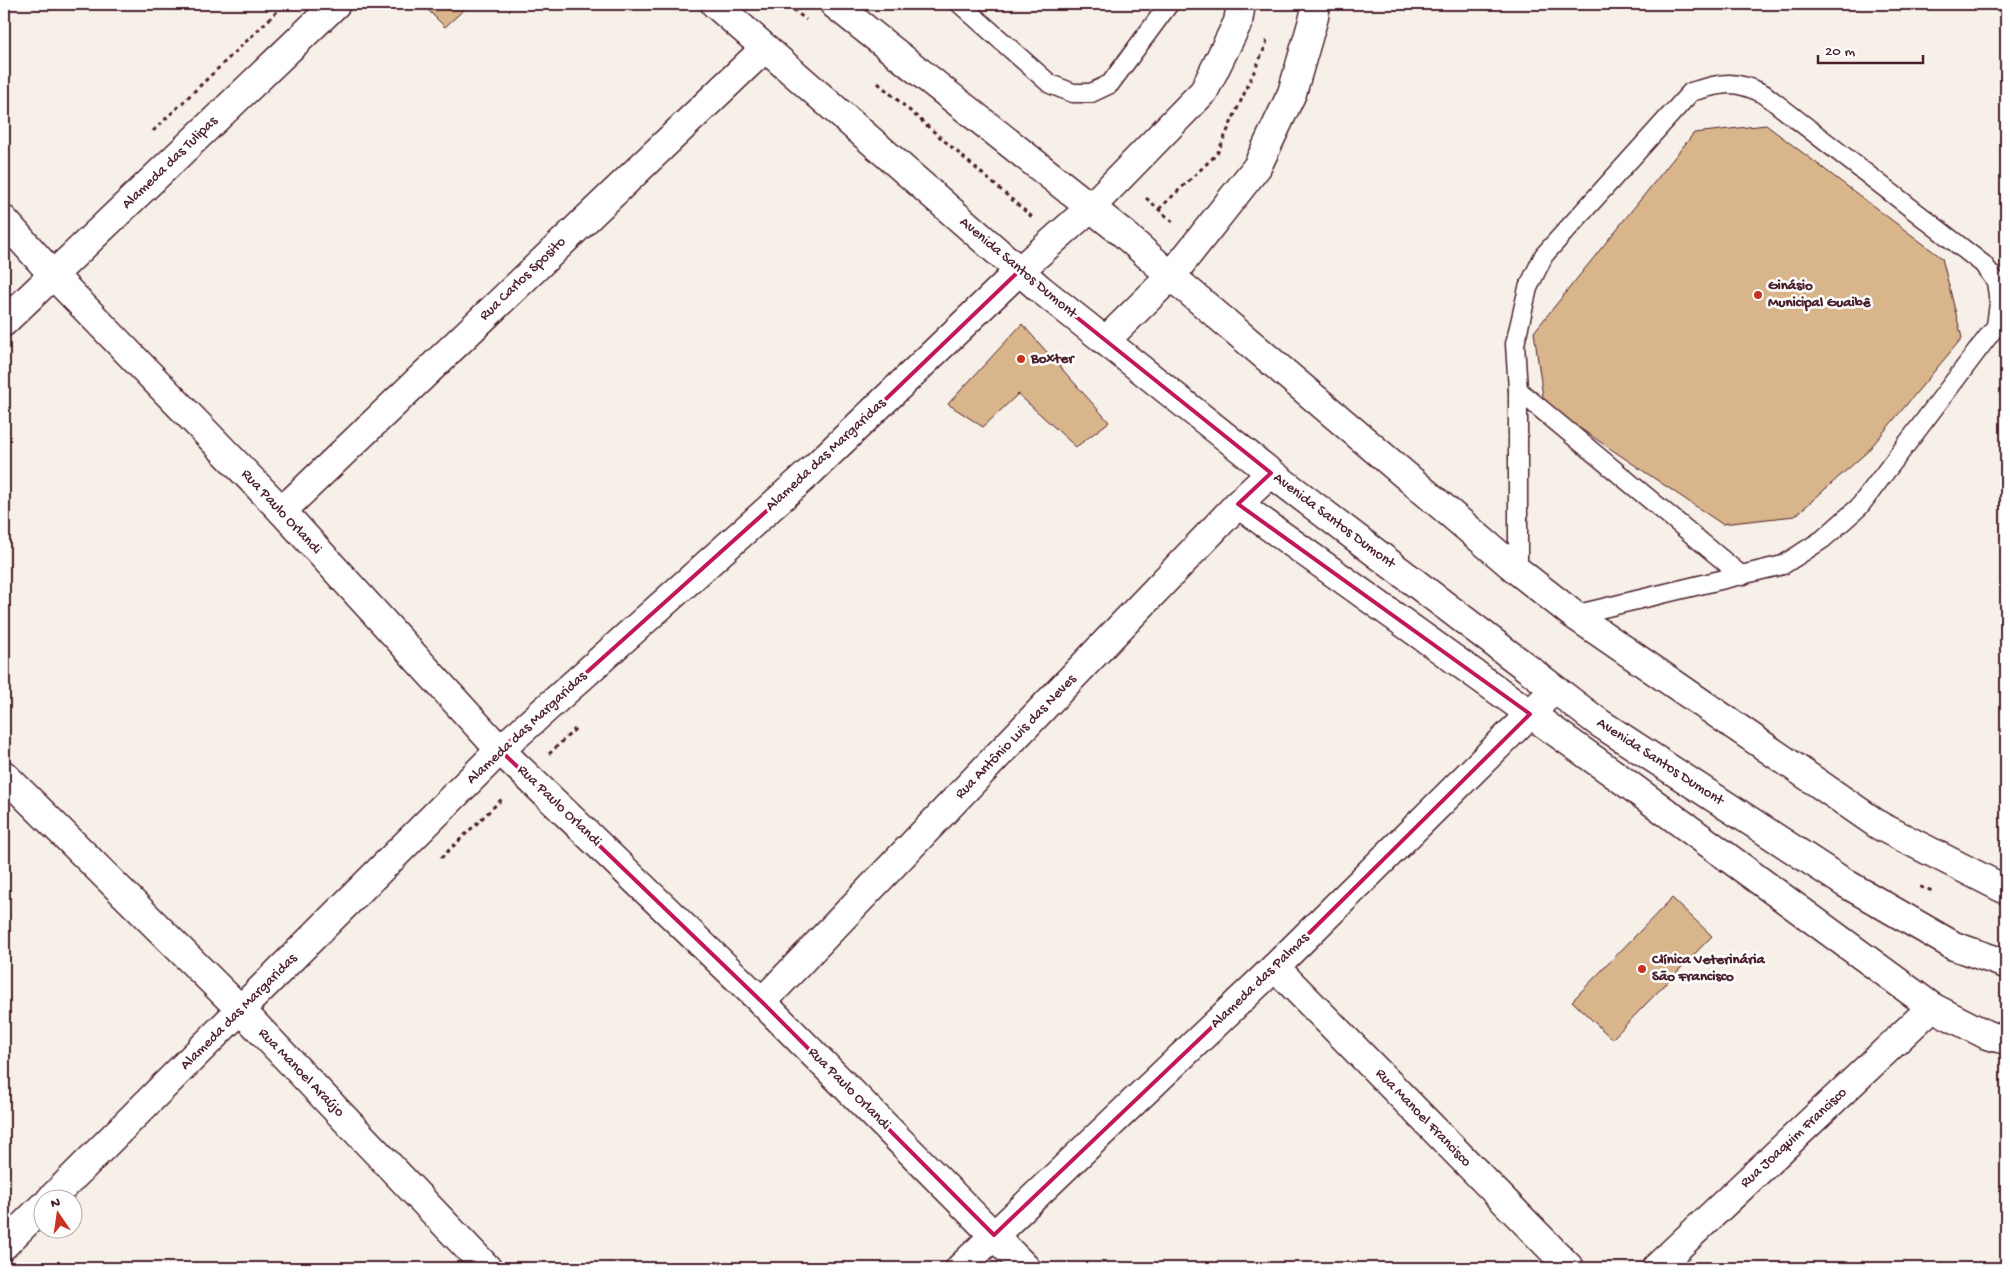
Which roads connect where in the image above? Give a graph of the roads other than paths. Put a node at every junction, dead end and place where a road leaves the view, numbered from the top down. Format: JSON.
{"nodes":[{"id":1,"x":336,"y":4,"type":"edge"},
{"id":2,"x":715,"y":4,"type":"edge"},
{"id":3,"x":834,"y":4,"type":"edge"},
{"id":4,"x":960,"y":4,"type":"edge"},
{"id":5,"x":1169,"y":4,"type":"edge"},
{"id":6,"x":1241,"y":4,"type":"edge"},
{"id":7,"x":1316,"y":4,"type":"edge"},
{"id":8,"x":765,"y":48,"type":"junction"},
{"id":9,"x":1090,"y":208,"type":"junction"},
{"id":10,"x":4,"y":220,"type":"edge"},
{"id":11,"x":1019,"y":270,"type":"junction"},
{"id":12,"x":52,"y":275,"type":"junction"},
{"id":13,"x":1171,"y":276,"type":"junction"},
{"id":14,"x":4,"y":322,"type":"edge"},
{"id":15,"x":1105,"y":341,"type":"junction"},
{"id":16,"x":1518,"y":390,"type":"junction"},
{"id":17,"x":1270,"y":473,"type":"junction"},
{"id":18,"x":1238,"y":504,"type":"junction"},
{"id":19,"x":282,"y":510,"type":"junction"},
{"id":20,"x":1518,"y":571,"type":"junction"},
{"id":21,"x":1742,"y":576,"type":"junction"},
{"id":22,"x":1574,"y":615,"type":"junction"},
{"id":23,"x":1555,"y":688,"type":"junction"},
{"id":24,"x":1530,"y":714,"type":"junction"},
{"id":25,"x":500,"y":750,"type":"junction"},
{"id":26,"x":4,"y":775,"type":"edge"},
{"id":27,"x":2006,"y":890,"type":"edge"},
{"id":28,"x":2006,"y":964,"type":"edge"},
{"id":29,"x":1276,"y":967,"type":"junction"},
{"id":30,"x":762,"y":1002,"type":"junction"},
{"id":31,"x":1932,"y":1007,"type":"junction"},
{"id":32,"x":241,"y":1010,"type":"junction"},
{"id":33,"x":2000,"y":1042,"type":"edge"},
{"id":34,"x":60,"y":1190,"type":"edge"},
{"id":35,"x":32,"y":1217,"type":"edge"},
{"id":36,"x":994,"y":1235,"type":"junction"},
{"id":37,"x":4,"y":1245,"type":"edge"},
{"id":38,"x":487,"y":1268,"type":"edge"},
{"id":39,"x":960,"y":1268,"type":"edge"},
{"id":40,"x":1026,"y":1268,"type":"edge"},
{"id":41,"x":1570,"y":1268,"type":"edge"},
{"id":42,"x":1656,"y":1268,"type":"edge"}],
"edges":[{"from":1,"to":12,"type":"street","name":"Alameda das Tulipas"},
{"from":2,"to":8,"type":"street","name":"Avenida Santos Dumont"},
{"from":3,"to":9,"type":"street"},
{"from":4,"to":5,"type":"lane"},
{"from":6,"to":9,"type":"street","name":"Alameda das Margaridas"},
{"from":7,"to":13,"type":"street"},
{"from":8,"to":11,"type":"street","name":"Avenida Santos Dumont"},
{"from":8,"to":19,"type":"street","name":"Rua Carlos Sposito"},
{"from":9,"to":11,"type":"street","name":"Alameda das Margaridas"},
{"from":9,"to":13,"type":"street"},
{"from":10,"to":12,"type":"street","name":"Rua Paulo Orlandi"},
{"from":11,"to":15,"type":"street","name":"Avenida Santos Dumont"},
{"from":11,"to":25,"type":"street","name":"Alameda das Margaridas"},
{"from":12,"to":14,"type":"street","name":"Alameda das Tulipas"},
{"from":12,"to":19,"type":"street","name":"Rua Paulo Orlandi"},
{"from":13,"to":15,"type":"street"},
{"from":13,"to":20,"type":"street"},
{"from":15,"to":17,"type":"street","name":"Avenida Santos Dumont"},
{"from":16,"to":20,"type":"lane"},
{"from":16,"to":21,"type":"lane"},
{"from":16,"to":21,"type":"lane"},
{"from":17,"to":18,"type":"street","name":"Rua Antônio Luis das Neves"},
{"from":17,"to":23,"type":"street","name":"Avenida Santos Dumont"},
{"from":18,"to":24,"type":"street"},
{"from":18,"to":30,"type":"street","name":"Rua Antônio Luis das Neves"},
{"from":19,"to":25,"type":"street","name":"Rua Paulo Orlandi"},
{"from":20,"to":22,"type":"street"},
{"from":21,"to":22,"type":"lane"},
{"from":22,"to":27,"type":"street"},
{"from":23,"to":24,"type":"street","name":"Alameda das Palmas"},
{"from":23,"to":28,"type":"street","name":"Avenida Santos Dumont"},
{"from":24,"to":29,"type":"street","name":"Alameda das Palmas"},
{"from":24,"to":31,"type":"street"},
{"from":25,"to":30,"type":"street","name":"Rua Paulo Orlandi"},
{"from":25,"to":32,"type":"street","name":"Alameda das Margaridas"},
{"from":26,"to":32,"type":"street","name":"Rua Manoel Araújo"},
{"from":29,"to":36,"type":"street","name":"Alameda das Palmas"},
{"from":29,"to":41,"type":"street","name":"Rua Manoel Francisco"},
{"from":30,"to":36,"type":"street","name":"Rua Paulo Orlandi"},
{"from":31,"to":33,"type":"street"},
{"from":31,"to":42,"type":"street","name":"Rua Joaquim Francisco"},
{"from":32,"to":34,"type":"street","name":"Alameda das Margaridas"},
{"from":32,"to":38,"type":"street","name":"Rua Manoel Araújo"},
{"from":35,"to":37,"type":"street"},
{"from":36,"to":39,"type":"street","name":"Alameda das Palmas"},
{"from":36,"to":40,"type":"street","name":"Rua Paulo Orlandi"}]}
